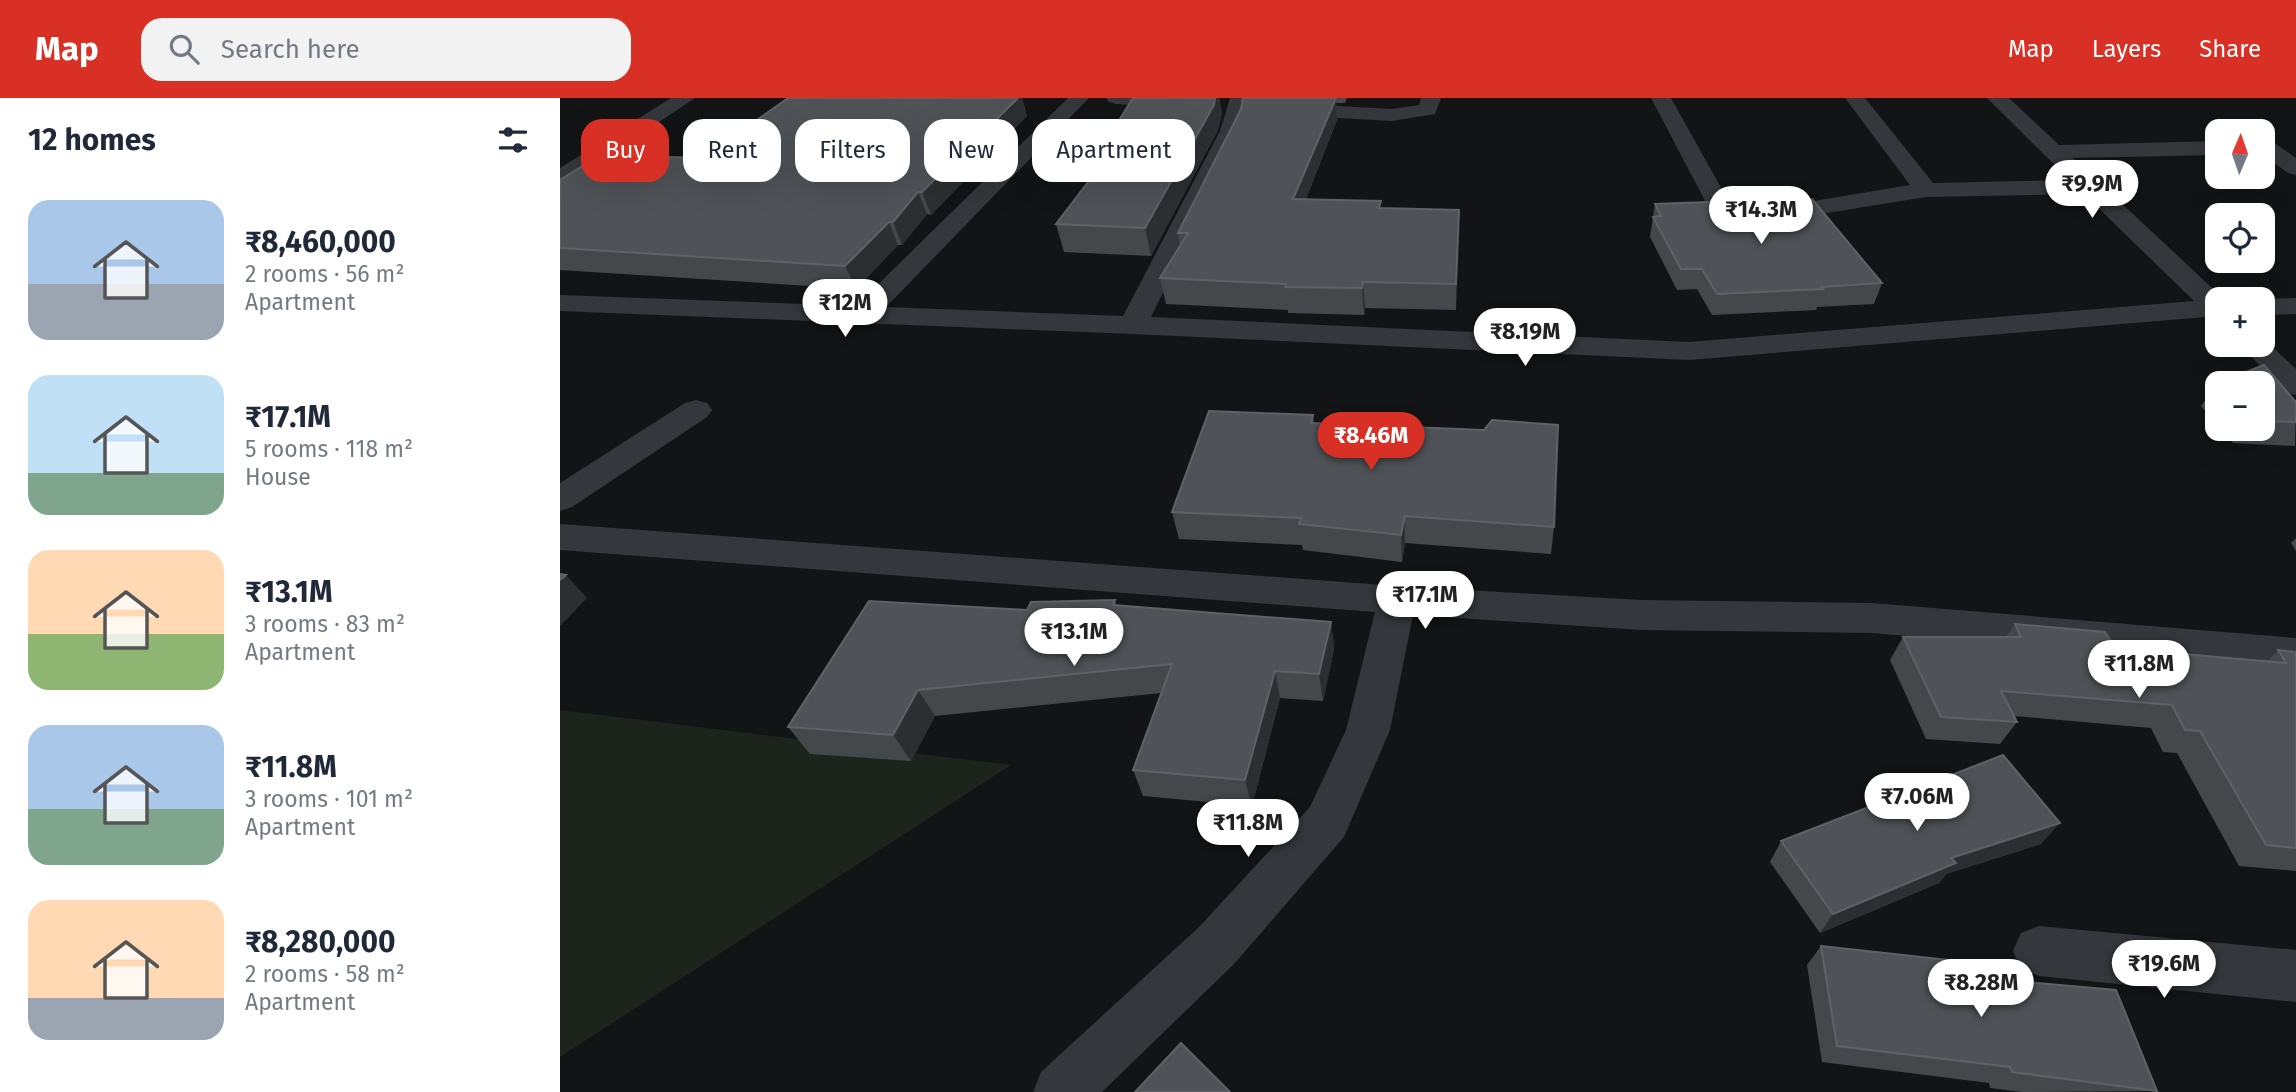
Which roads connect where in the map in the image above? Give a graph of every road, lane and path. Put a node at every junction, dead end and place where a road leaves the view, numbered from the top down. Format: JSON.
{"nodes":[{"id":1,"x":685,"y":98,"type":"edge"},
{"id":2,"x":1079,"y":98,"type":"edge"},
{"id":3,"x":1116,"y":98,"type":"edge"},
{"id":4,"x":1431,"y":98,"type":"edge"},
{"id":5,"x":1661,"y":98,"type":"edge"},
{"id":6,"x":1855,"y":98,"type":"edge"},
{"id":7,"x":1997,"y":98,"type":"edge"},
{"id":8,"x":1227,"y":103,"type":"edge"},
{"id":9,"x":652,"y":119,"type":"edge"},
{"id":10,"x":2296,"y":146,"type":"edge"},
{"id":11,"x":2275,"y":147,"type":"edge"},
{"id":12,"x":2205,"y":148,"type":"edge"},
{"id":13,"x":571,"y":149,"type":"dead end"},
{"id":14,"x":581,"y":149,"type":"edge"},
{"id":15,"x":2054,"y":152,"type":"junction"},
{"id":16,"x":2275,"y":155,"type":"edge"},
{"id":17,"x":581,"y":164,"type":"edge"},
{"id":18,"x":2296,"y":169,"type":"edge"},
{"id":19,"x":560,"y":178,"type":"edge"},
{"id":20,"x":2090,"y":187,"type":"junction"},
{"id":21,"x":1926,"y":190,"type":"junction"},
{"id":22,"x":2205,"y":297,"type":"edge"},
{"id":23,"x":560,"y":303,"type":"edge"},
{"id":24,"x":2296,"y":306,"type":"edge"},
{"id":25,"x":2275,"y":307,"type":"edge"},
{"id":26,"x":2205,"y":309,"type":"edge"},
{"id":27,"x":863,"y":315,"type":"junction"},
{"id":28,"x":1133,"y":325,"type":"junction"},
{"id":29,"x":2268,"y":357,"type":"edge"},
{"id":30,"x":2294,"y":382,"type":"edge"},
{"id":31,"x":696,"y":410,"type":"dead end"},
{"id":32,"x":560,"y":499,"type":"edge"},
{"id":33,"x":560,"y":537,"type":"edge"},
{"id":34,"x":1396,"y":600,"type":"junction"},
{"id":35,"x":2296,"y":654,"type":"edge"},
{"id":36,"x":2039,"y":951,"type":"dead end"},
{"id":37,"x":2296,"y":976,"type":"edge"},
{"id":38,"x":1061,"y":1092,"type":"edge"}],
"edges":[{"from":1,"to":9,"type":"street"},
{"from":2,"to":27,"type":"street"},
{"from":3,"to":8,"type":"street"},
{"from":4,"to":8,"type":"street"},
{"from":5,"to":21,"type":"street"},
{"from":6,"to":21,"type":"street"},
{"from":7,"to":15,"type":"street"},
{"from":8,"to":28,"type":"street"},
{"from":10,"to":11,"type":"street"},
{"from":12,"to":15,"type":"street"},
{"from":13,"to":14,"type":"street"},
{"from":15,"to":20,"type":"street"},
{"from":16,"to":18,"type":"street"},
{"from":17,"to":19,"type":"street"},
{"from":20,"to":21,"type":"street"},
{"from":20,"to":22,"type":"street"},
{"from":23,"to":27,"type":"street"},
{"from":24,"to":25,"type":"street"},
{"from":26,"to":28,"type":"street"},
{"from":27,"to":28,"type":"street"},
{"from":29,"to":30,"type":"street"},
{"from":31,"to":32,"type":"street"},
{"from":33,"to":34,"type":"street"},
{"from":34,"to":35,"type":"street"},
{"from":34,"to":38,"type":"street"},
{"from":36,"to":37,"type":"street"}]}
